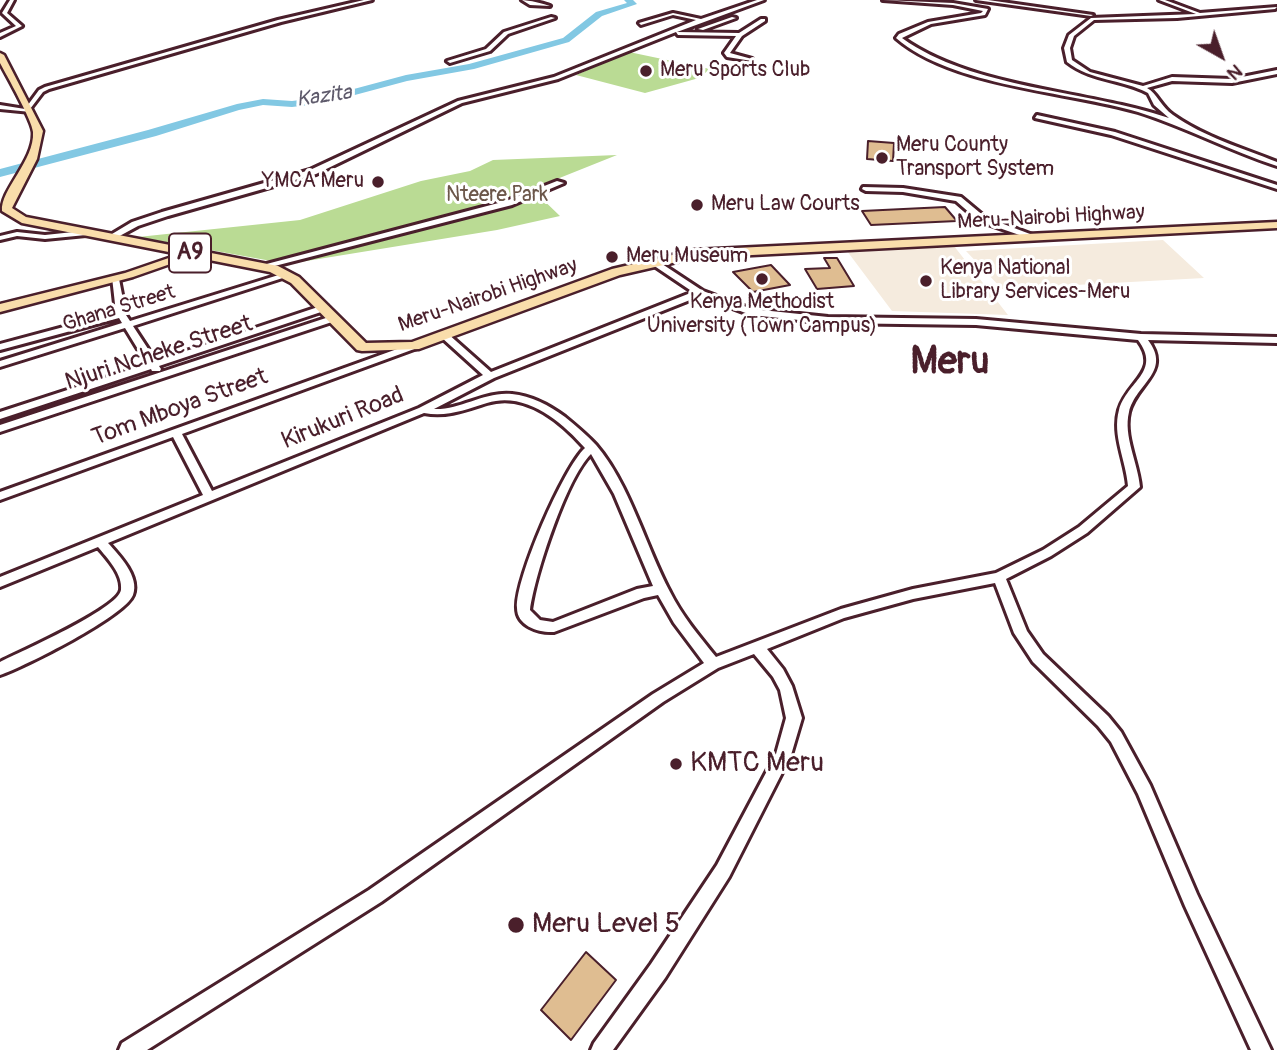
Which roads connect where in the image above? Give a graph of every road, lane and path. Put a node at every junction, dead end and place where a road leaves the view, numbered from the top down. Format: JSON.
{"nodes":[{"id":1,"x":12,"y":0,"type":"edge"},
{"id":2,"x":370,"y":0,"type":"edge"},
{"id":3,"x":524,"y":0,"type":"edge"},
{"id":4,"x":762,"y":0,"type":"edge"},
{"id":5,"x":885,"y":0,"type":"edge"},
{"id":6,"x":978,"y":0,"type":"edge"},
{"id":7,"x":1161,"y":0,"type":"edge"},
{"id":8,"x":1049,"y":1,"type":"edge"},
{"id":9,"x":1255,"y":3,"type":"dead end"},
{"id":10,"x":548,"y":6,"type":"dead end"},
{"id":11,"x":1276,"y":8,"type":"edge"},
{"id":12,"x":1201,"y":14,"type":"junction"},
{"id":13,"x":1092,"y":17,"type":"junction"},
{"id":14,"x":553,"y":18,"type":"dead end"},
{"id":15,"x":702,"y":20,"type":"junction"},
{"id":16,"x":763,"y":20,"type":"dead end"},
{"id":17,"x":641,"y":24,"type":"dead end"},
{"id":18,"x":757,"y":25,"type":"junction"},
{"id":19,"x":687,"y":33,"type":"junction"},
{"id":20,"x":665,"y":34,"type":"junction"},
{"id":21,"x":0,"y":35,"type":"edge"},
{"id":22,"x":740,"y":36,"type":"junction"},
{"id":23,"x":0,"y":55,"type":"edge"},
{"id":24,"x":750,"y":60,"type":"dead end"},
{"id":25,"x":450,"y":61,"type":"dead end"},
{"id":26,"x":1277,"y":72,"type":"edge"},
{"id":27,"x":1144,"y":87,"type":"junction"},
{"id":28,"x":0,"y":107,"type":"edge"},
{"id":29,"x":29,"y":110,"type":"junction"},
{"id":30,"x":1037,"y":117,"type":"dead end"},
{"id":31,"x":1184,"y":125,"type":"junction"},
{"id":32,"x":1277,"y":164,"type":"edge"},
{"id":33,"x":560,"y":183,"type":"dead end"},
{"id":34,"x":1277,"y":187,"type":"edge"},
{"id":35,"x":866,"y":189,"type":"dead end"},
{"id":36,"x":1277,"y":226,"type":"edge"},
{"id":37,"x":83,"y":233,"type":"junction"},
{"id":38,"x":111,"y":237,"type":"junction"},
{"id":39,"x":1034,"y":237,"type":"junction"},
{"id":40,"x":0,"y":238,"type":"edge"},
{"id":41,"x":192,"y":253,"type":"junction"},
{"id":42,"x":653,"y":261,"type":"junction"},
{"id":43,"x":262,"y":266,"type":"junction"},
{"id":44,"x":288,"y":275,"type":"junction"},
{"id":45,"x":115,"y":279,"type":"junction"},
{"id":46,"x":700,"y":293,"type":"junction"},
{"id":47,"x":0,"y":308,"type":"edge"},
{"id":48,"x":324,"y":308,"type":"junction"},
{"id":49,"x":332,"y":319,"type":"junction"},
{"id":50,"x":123,"y":320,"type":"junction"},
{"id":51,"x":444,"y":335,"type":"junction"},
{"id":52,"x":1140,"y":337,"type":"junction"},
{"id":53,"x":1277,"y":340,"type":"edge"},
{"id":54,"x":414,"y":346,"type":"junction"},
{"id":55,"x":362,"y":347,"type":"junction"},
{"id":56,"x":0,"y":348,"type":"edge"},
{"id":57,"x":374,"y":361,"type":"junction"},
{"id":58,"x":0,"y":364,"type":"edge"},
{"id":59,"x":153,"y":364,"type":"junction"},
{"id":60,"x":160,"y":375,"type":"junction"},
{"id":61,"x":490,"y":376,"type":"junction"},
{"id":62,"x":424,"y":410,"type":"junction"},
{"id":63,"x":0,"y":416,"type":"edge"},
{"id":64,"x":0,"y":429,"type":"edge"},
{"id":65,"x":176,"y":433,"type":"junction"},
{"id":66,"x":592,"y":447,"type":"junction"},
{"id":67,"x":0,"y":496,"type":"edge"},
{"id":68,"x":209,"y":496,"type":"junction"},
{"id":69,"x":100,"y":542,"type":"junction"},
{"id":70,"x":999,"y":577,"type":"junction"},
{"id":71,"x":0,"y":582,"type":"edge"},
{"id":72,"x":661,"y":589,"type":"junction"},
{"id":73,"x":758,"y":648,"type":"junction"},
{"id":74,"x":713,"y":664,"type":"junction"},
{"id":75,"x":0,"y":669,"type":"edge"},
{"id":76,"x":129,"y":1050,"type":"edge"},
{"id":77,"x":601,"y":1050,"type":"edge"},
{"id":78,"x":1261,"y":1050,"type":"edge"}],
"edges":[{"from":1,"to":21,"type":"street"},
{"from":2,"to":29,"type":"street"},
{"from":3,"to":10,"type":"street"},
{"from":4,"to":15,"type":"street"},
{"from":5,"to":31,"type":"street"},
{"from":6,"to":13,"type":"street"},
{"from":7,"to":12,"type":"street"},
{"from":8,"to":13,"type":"street"},
{"from":9,"to":11,"type":"street"},
{"from":11,"to":12,"type":"street"},
{"from":12,"to":13,"type":"street"},
{"from":13,"to":27,"type":"street"},
{"from":14,"to":25,"type":"street"},
{"from":15,"to":17,"type":"street"},
{"from":15,"to":20,"type":"street"},
{"from":16,"to":18,"type":"street"},
{"from":18,"to":19,"type":"street"},
{"from":18,"to":22,"type":"street"},
{"from":19,"to":20,"type":"street"},
{"from":19,"to":22,"type":"street"},
{"from":20,"to":38,"type":"street"},
{"from":22,"to":24,"type":"street"},
{"from":23,"to":29,"type":"highway","number":"A9"},
{"from":26,"to":27,"type":"street"},
{"from":27,"to":31,"type":"street"},
{"from":28,"to":29,"type":"street"},
{"from":29,"to":37,"type":"highway","number":"A9"},
{"from":30,"to":34,"type":"street"},
{"from":31,"to":32,"type":"street"},
{"from":33,"to":43,"type":"street"},
{"from":35,"to":39,"type":"street"},
{"from":36,"to":39,"type":"highway","name":"Meru-Nairobi Highway"},
{"from":37,"to":38,"type":"highway","number":"A9"},
{"from":37,"to":40,"type":"street"},
{"from":38,"to":41,"type":"highway","number":"A9"},
{"from":39,"to":42,"type":"highway","name":"Meru-Nairobi Highway"},
{"from":41,"to":43,"type":"highway","number":"A9"},
{"from":41,"to":45,"type":"main road"},
{"from":42,"to":46,"type":"street"},
{"from":42,"to":51,"type":"highway","name":"Meru-Nairobi Highway"},
{"from":43,"to":44,"type":"highway","number":"A9"},
{"from":44,"to":48,"type":"highway","number":"A9"},
{"from":44,"to":50,"type":"street","name":"Ghana Street"},
{"from":45,"to":47,"type":"main road"},
{"from":45,"to":50,"type":"street"},
{"from":46,"to":52,"type":"street"},
{"from":46,"to":61,"type":"street","name":"Kirukuri Road"},
{"from":48,"to":49,"type":"highway","number":"A9"},
{"from":48,"to":59,"type":"street","name":"Njuri Ncheke Street"},
{"from":49,"to":55,"type":"highway","number":"A9"},
{"from":49,"to":60,"type":"street","name":"Njuri Ncheke Street"},
{"from":50,"to":56,"type":"street"},
{"from":50,"to":58,"type":"street","name":"Ghana Street"},
{"from":50,"to":59,"type":"street"},
{"from":51,"to":54,"type":"highway","name":"Meru-Nairobi Highway"},
{"from":51,"to":61,"type":"street"},
{"from":52,"to":53,"type":"street"},
{"from":52,"to":70,"type":"street"},
{"from":54,"to":55,"type":"highway","name":"Meru-Nairobi Highway"},
{"from":54,"to":57,"type":"street","name":"Tom Mboya Street"},
{"from":55,"to":57,"type":"street"},
{"from":57,"to":65,"type":"street","name":"Tom Mboya Street"},
{"from":59,"to":60,"type":"street"},
{"from":59,"to":63,"type":"street","name":"Njuri Ncheke Street"},
{"from":60,"to":64,"type":"street","name":"Njuri Ncheke Street"},
{"from":61,"to":62,"type":"street","name":"Kirukuri Road"},
{"from":62,"to":66,"type":"street"},
{"from":62,"to":68,"type":"street","name":"Kirukuri Road"},
{"from":65,"to":67,"type":"street","name":"Tom Mboya Street"},
{"from":65,"to":68,"type":"street"},
{"from":66,"to":72,"type":"street"},
{"from":66,"to":72,"type":"street"},
{"from":68,"to":69,"type":"street","name":"Kirukuri Road"},
{"from":69,"to":71,"type":"street","name":"Kirukuri Road"},
{"from":69,"to":75,"type":"street"},
{"from":70,"to":73,"type":"street"},
{"from":70,"to":78,"type":"street"},
{"from":72,"to":74,"type":"street"},
{"from":73,"to":74,"type":"street"},
{"from":73,"to":77,"type":"street"},
{"from":74,"to":76,"type":"street"}]}
